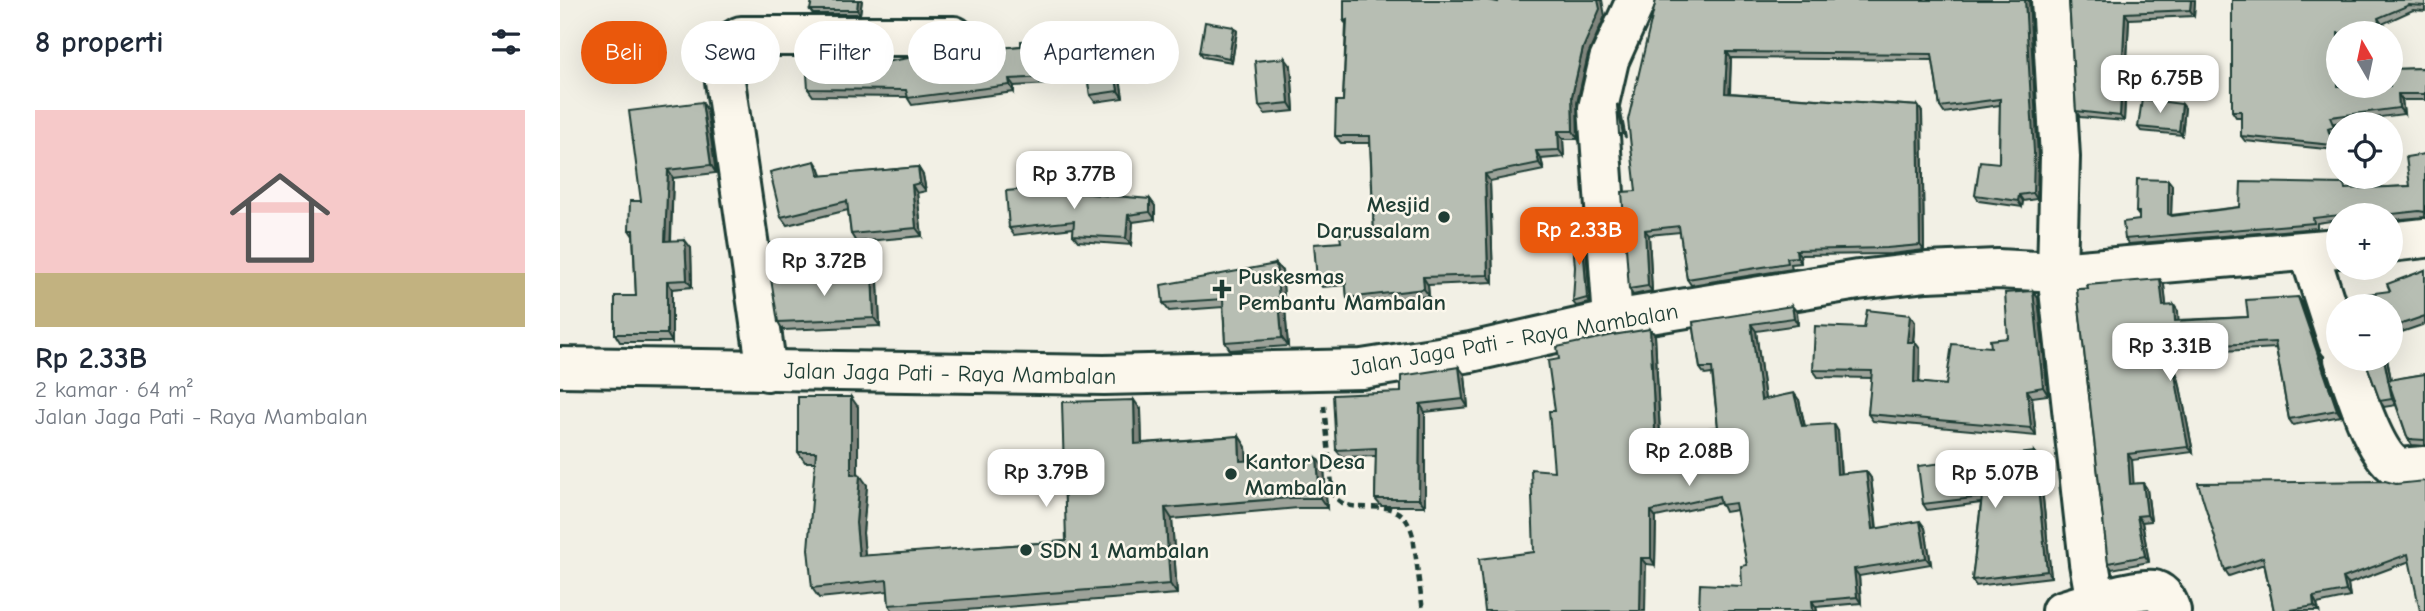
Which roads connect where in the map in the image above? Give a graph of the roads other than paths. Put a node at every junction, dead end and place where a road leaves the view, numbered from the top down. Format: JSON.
{"nodes":[{"id":1,"x":1636,"y":0,"type":"edge"},
{"id":2,"x":2051,"y":0,"type":"edge"},
{"id":3,"x":908,"y":36,"type":"edge"},
{"id":4,"x":2425,"y":238,"type":"edge"},
{"id":5,"x":2403,"y":241,"type":"edge"},
{"id":6,"x":2324,"y":250,"type":"edge"},
{"id":7,"x":2057,"y":272,"type":"junction"},
{"id":8,"x":2331,"y":294,"type":"edge"},
{"id":9,"x":1612,"y":320,"type":"junction"},
{"id":10,"x":560,"y":367,"type":"edge"},
{"id":11,"x":767,"y":371,"type":"junction"},
{"id":12,"x":2348,"y":371,"type":"edge"},
{"id":13,"x":2425,"y":467,"type":"edge"},
{"id":14,"x":2078,"y":607,"type":"edge"},
{"id":15,"x":2171,"y":611,"type":"edge"}],
"edges":[{"from":1,"to":9,"type":"street"},
{"from":2,"to":7,"type":"street"},
{"from":3,"to":11,"type":"street"},
{"from":4,"to":5,"type":"street"},
{"from":6,"to":7,"type":"street","name":"Jalan Jaga Pati - Raya Mambalan"},
{"from":6,"to":8,"type":"street"},
{"from":7,"to":9,"type":"street","name":"Jalan Jaga Pati - Raya Mambalan"},
{"from":7,"to":14,"type":"street"},
{"from":9,"to":11,"type":"street","name":"Jalan Jaga Pati - Raya Mambalan"},
{"from":10,"to":11,"type":"street","name":"Jalan Jaga Pati - Raya Mambalan"},
{"from":12,"to":13,"type":"street"},
{"from":14,"to":15,"type":"street"}]}
